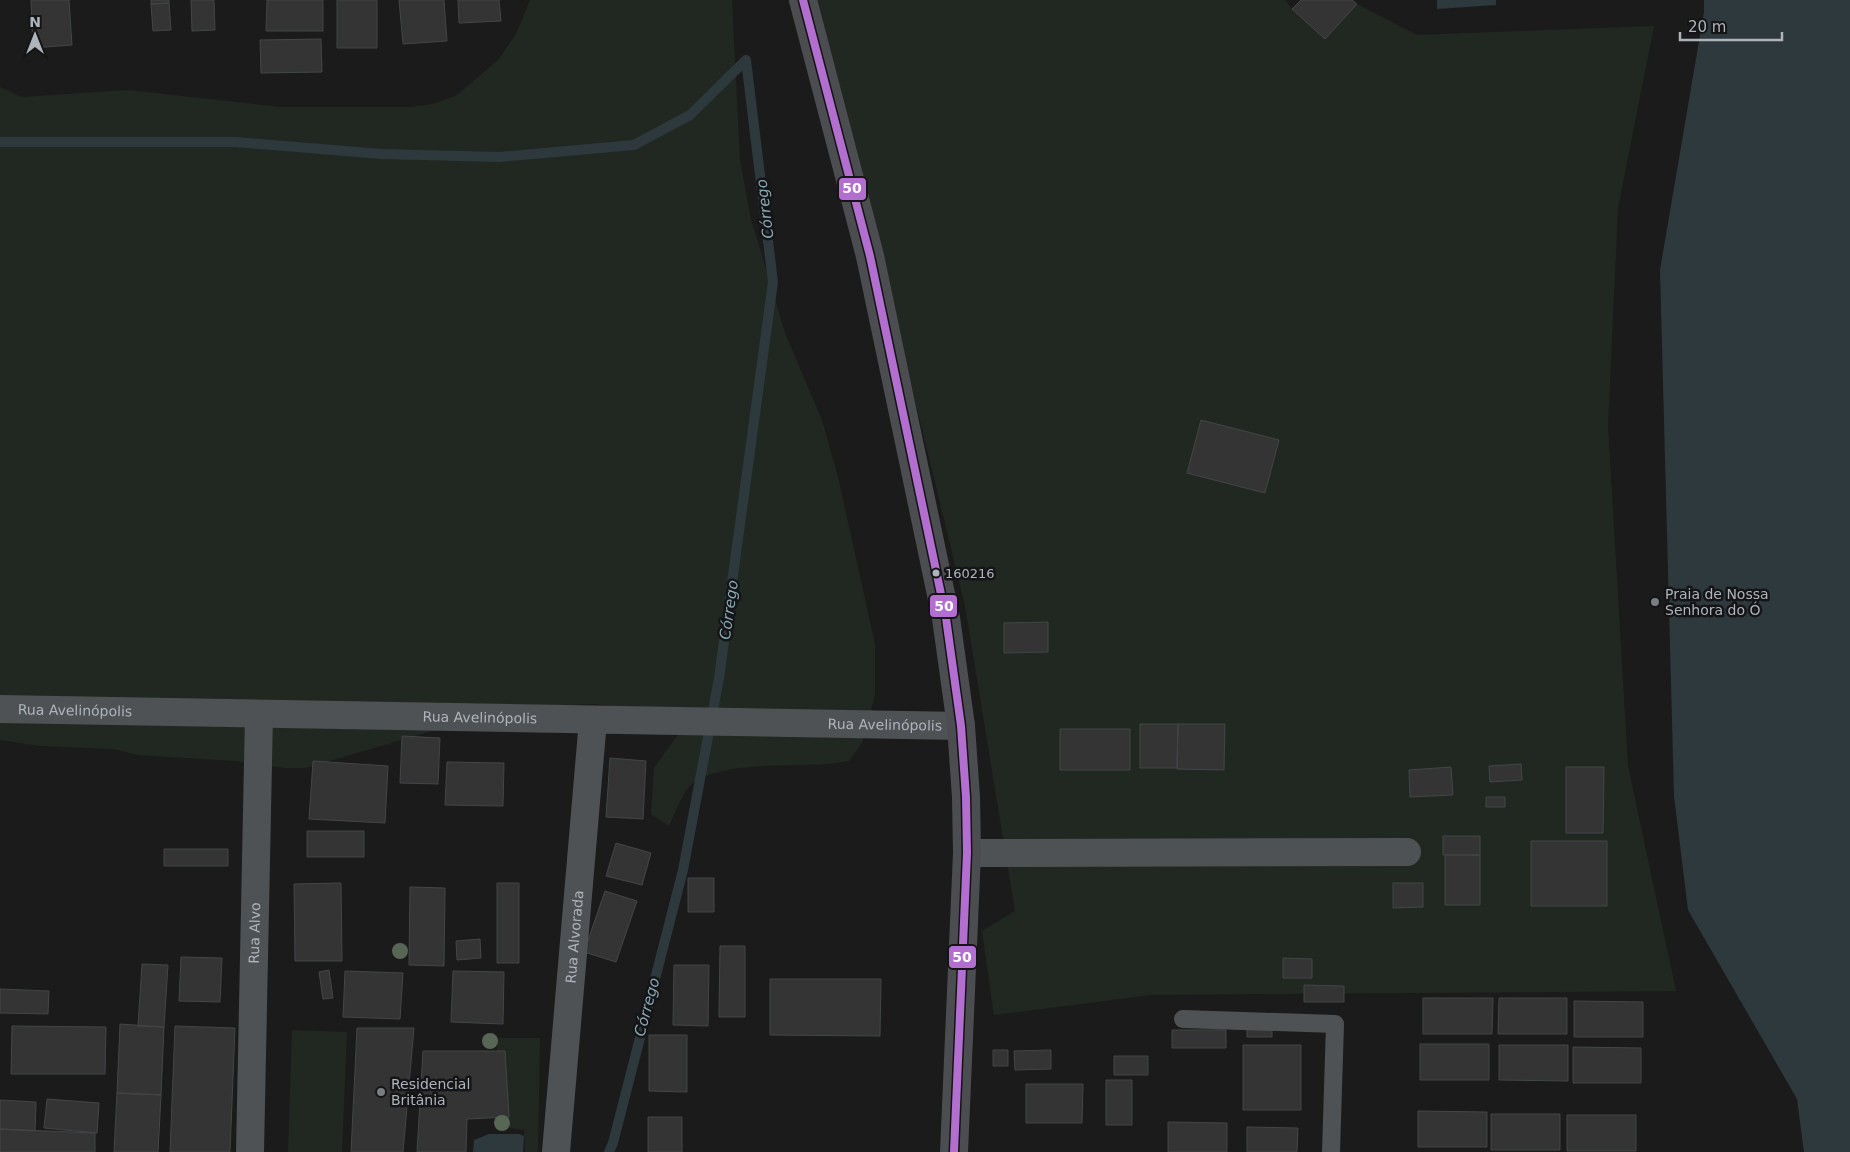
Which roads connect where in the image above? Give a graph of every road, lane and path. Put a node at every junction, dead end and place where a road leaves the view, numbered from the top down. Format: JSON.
{"nodes":[{"id":1,"x":804,"y":0,"type":"edge"},
{"id":2,"x":0,"y":709,"type":"edge"},
{"id":3,"x":259,"y":714,"type":"junction"},
{"id":4,"x":593,"y":720,"type":"junction"},
{"id":5,"x":960,"y":726,"type":"junction"},
{"id":6,"x":1407,"y":852,"type":"dead end"},
{"id":7,"x":967,"y":853,"type":"junction"},
{"id":8,"x":1182,"y":1019,"type":"dead end"},
{"id":9,"x":250,"y":1152,"type":"edge"},
{"id":10,"x":556,"y":1152,"type":"edge"},
{"id":11,"x":954,"y":1152,"type":"edge"},
{"id":12,"x":1331,"y":1152,"type":"edge"}],
"edges":[{"from":1,"to":5,"type":"main road"},
{"from":2,"to":3,"type":"street","name":"Rua Avelinópolis"},
{"from":3,"to":4,"type":"street","name":"Rua Avelinópolis"},
{"from":3,"to":9,"type":"street","name":"Rua Alvo"},
{"from":4,"to":5,"type":"street","name":"Rua Avelinópolis"},
{"from":4,"to":10,"type":"street","name":"Rua Alvorada"},
{"from":5,"to":7,"type":"main road"},
{"from":6,"to":7,"type":"street"},
{"from":7,"to":11,"type":"main road"},
{"from":8,"to":12,"type":"lane"}]}
